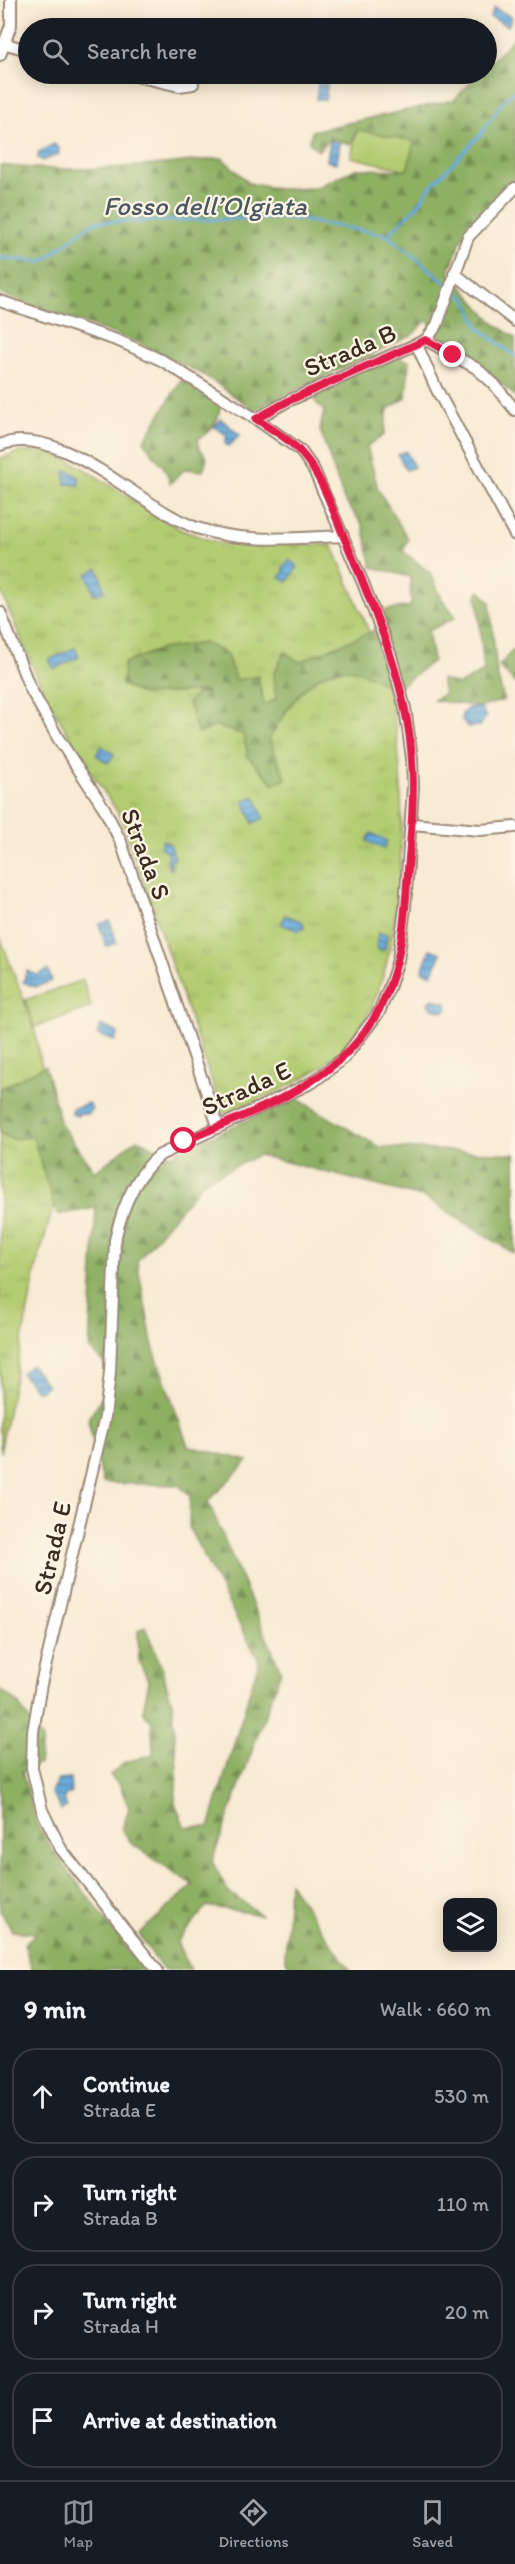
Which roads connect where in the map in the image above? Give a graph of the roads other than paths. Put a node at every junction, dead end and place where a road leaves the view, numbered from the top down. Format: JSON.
{"nodes":[{"id":1,"x":11,"y":0,"type":"edge"},
{"id":2,"x":6,"y":44,"type":"junction"},
{"id":3,"x":18,"y":47,"type":"edge"},
{"id":4,"x":0,"y":55,"type":"edge"},
{"id":5,"x":171,"y":84,"type":"edge"},
{"id":6,"x":194,"y":84,"type":"edge"},
{"id":7,"x":515,"y":189,"type":"edge"},
{"id":8,"x":452,"y":282,"type":"junction"},
{"id":9,"x":0,"y":301,"type":"edge"},
{"id":10,"x":515,"y":321,"type":"edge"},
{"id":11,"x":422,"y":342,"type":"junction"},
{"id":12,"x":515,"y":410,"type":"edge"},
{"id":13,"x":256,"y":419,"type":"junction"},
{"id":14,"x":0,"y":445,"type":"edge"},
{"id":15,"x":515,"y":535,"type":"edge"},
{"id":16,"x":343,"y":536,"type":"junction"},
{"id":17,"x":0,"y":612,"type":"edge"},
{"id":18,"x":411,"y":824,"type":"junction"},
{"id":19,"x":515,"y":827,"type":"edge"},
{"id":20,"x":218,"y":1126,"type":"junction"},
{"id":21,"x":157,"y":1970,"type":"edge"}],
"edges":[{"from":1,"to":2,"type":"street"},
{"from":2,"to":3,"type":"street"},
{"from":2,"to":4,"type":"street"},
{"from":5,"to":6,"type":"street"},
{"from":7,"to":8,"type":"street","name":"Strada B"},
{"from":8,"to":10,"type":"street"},
{"from":8,"to":11,"type":"street","name":"Strada B"},
{"from":9,"to":13,"type":"street"},
{"from":11,"to":12,"type":"street"},
{"from":11,"to":13,"type":"street","name":"Strada B"},
{"from":11,"to":15,"type":"street"},
{"from":13,"to":16,"type":"street","name":"Strada E"},
{"from":14,"to":16,"type":"street"},
{"from":16,"to":18,"type":"street","name":"Strada E"},
{"from":17,"to":20,"type":"street","name":"Strada S"},
{"from":18,"to":19,"type":"street"},
{"from":18,"to":20,"type":"street","name":"Strada E"},
{"from":20,"to":21,"type":"street","name":"Strada E"}]}
